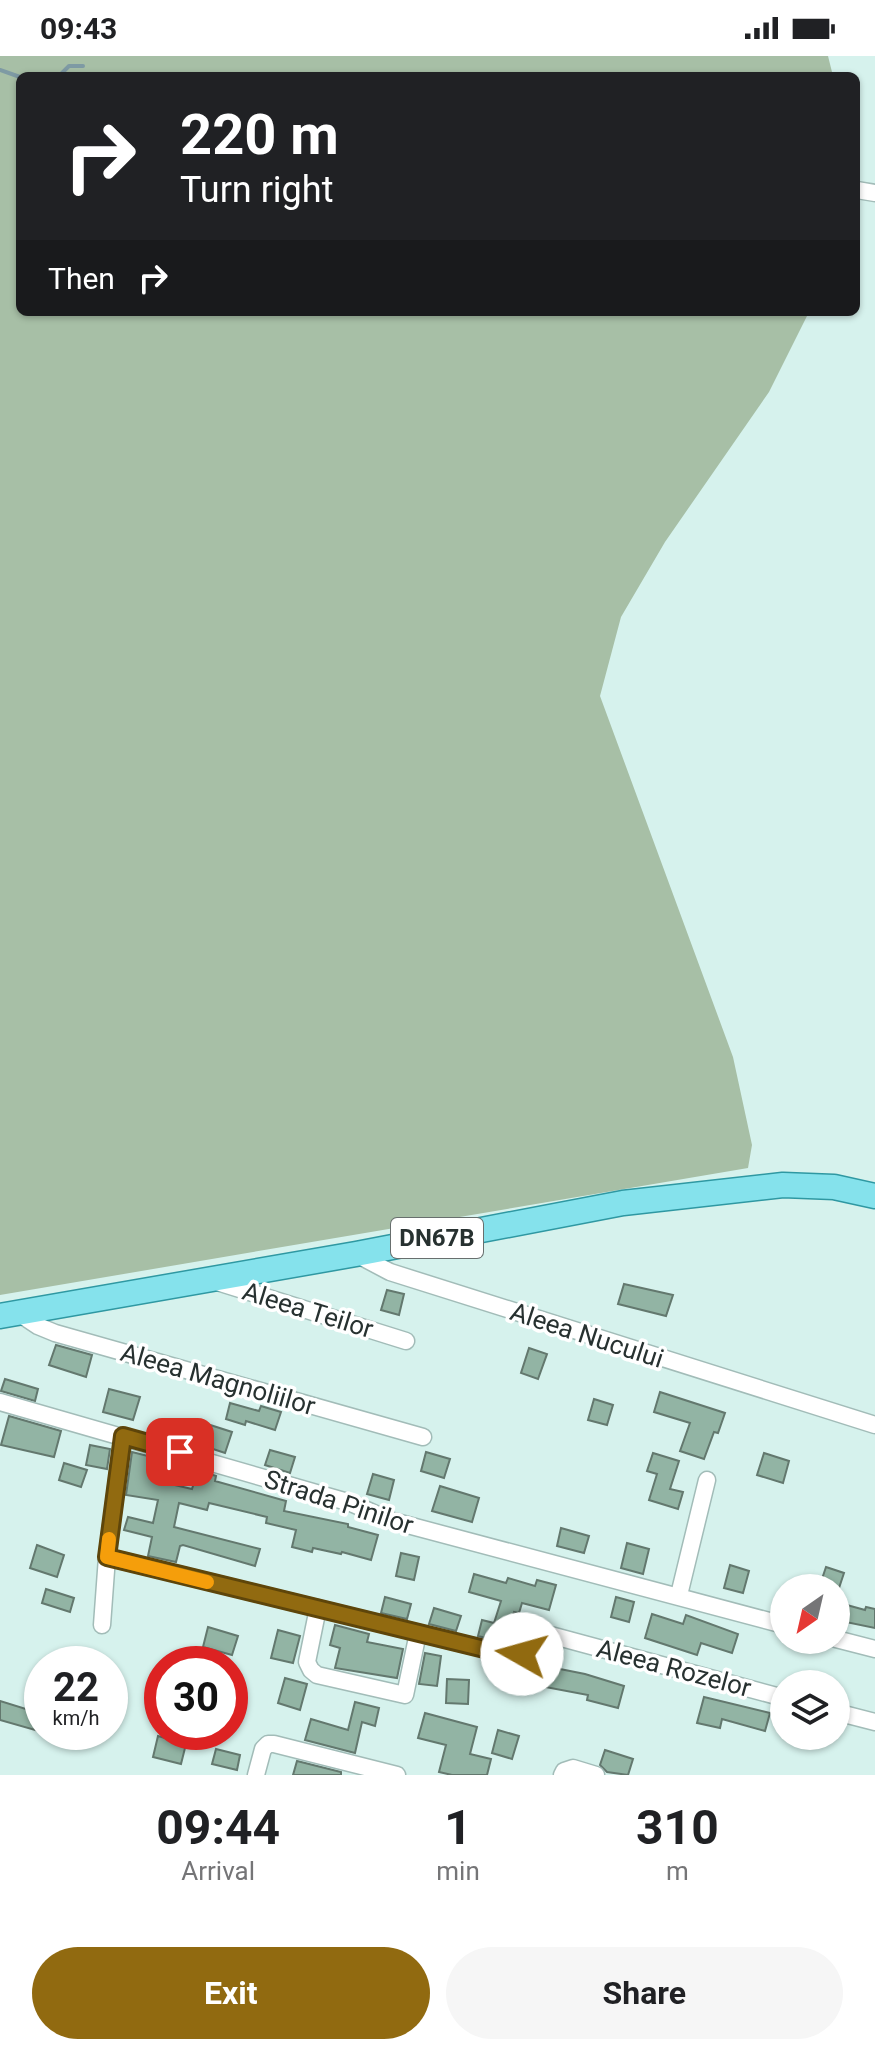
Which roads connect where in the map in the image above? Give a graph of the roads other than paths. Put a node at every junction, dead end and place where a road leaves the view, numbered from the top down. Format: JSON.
{"nodes":[{"id":1,"x":875,"y":1196,"type":"edge"},
{"id":2,"x":356,"y":1254,"type":"junction"},
{"id":3,"x":209,"y":1279,"type":"junction"},
{"id":4,"x":8,"y":1314,"type":"edge"},
{"id":5,"x":406,"y":1341,"type":"dead end"},
{"id":6,"x":0,"y":1402,"type":"edge"},
{"id":7,"x":875,"y":1425,"type":"edge"},
{"id":8,"x":123,"y":1436,"type":"junction"},
{"id":9,"x":423,"y":1437,"type":"dead end"},
{"id":10,"x":707,"y":1480,"type":"dead end"},
{"id":11,"x":107,"y":1557,"type":"junction"},
{"id":12,"x":679,"y":1595,"type":"junction"},
{"id":13,"x":318,"y":1608,"type":"junction"},
{"id":14,"x":770,"y":1621,"type":"edge"},
{"id":15,"x":102,"y":1625,"type":"dead end"},
{"id":16,"x":418,"y":1633,"type":"junction"},
{"id":17,"x":850,"y":1643,"type":"edge"},
{"id":18,"x":875,"y":1649,"type":"edge"},
{"id":19,"x":770,"y":1694,"type":"edge"},
{"id":20,"x":850,"y":1716,"type":"edge"},
{"id":21,"x":875,"y":1722,"type":"edge"},
{"id":22,"x":256,"y":1775,"type":"edge"},
{"id":23,"x":397,"y":1775,"type":"edge"},
{"id":24,"x":562,"y":1775,"type":"edge"},
{"id":25,"x":596,"y":1775,"type":"edge"}],
"edges":[{"from":1,"to":2,"type":"main road","number":"DN67B"},
{"from":2,"to":3,"type":"main road","number":"DN67B"},
{"from":2,"to":7,"type":"street","name":"Aleea Nucului"},
{"from":3,"to":4,"type":"main road","number":"DN67B"},
{"from":3,"to":5,"type":"street","name":"Aleea Teilor"},
{"from":4,"to":9,"type":"street","name":"Aleea Magnoliilor"},
{"from":6,"to":8,"type":"street","name":"Strada Pinilor"},
{"from":8,"to":11,"type":"street"},
{"from":8,"to":12,"type":"street","name":"Strada Pinilor"},
{"from":10,"to":12,"type":"street"},
{"from":11,"to":13,"type":"street","name":"Aleea Rozelor"},
{"from":11,"to":15,"type":"street"},
{"from":12,"to":14,"type":"street","name":"Strada Pinilor"},
{"from":13,"to":16,"type":"street","name":"Aleea Rozelor"},
{"from":13,"to":16,"type":"street"},
{"from":16,"to":19,"type":"street","name":"Aleea Rozelor"},
{"from":17,"to":18,"type":"street"},
{"from":20,"to":21,"type":"street"},
{"from":22,"to":23,"type":"street"},
{"from":24,"to":25,"type":"street"}]}
